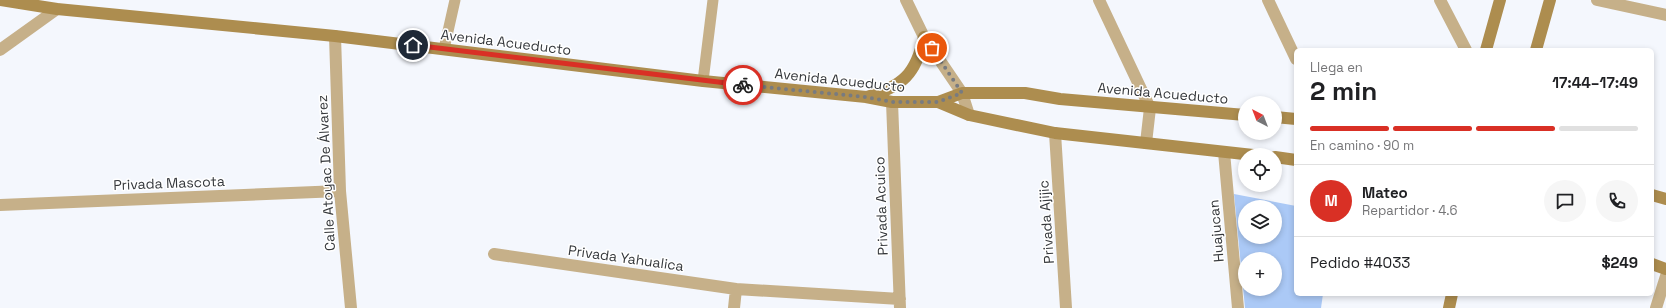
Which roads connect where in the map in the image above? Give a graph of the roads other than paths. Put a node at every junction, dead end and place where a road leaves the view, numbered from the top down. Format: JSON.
{"nodes":[{"id":1,"x":0,"y":0,"type":"edge"},
{"id":2,"x":455,"y":0,"type":"edge"},
{"id":3,"x":713,"y":0,"type":"edge"},
{"id":4,"x":906,"y":0,"type":"edge"},
{"id":5,"x":1099,"y":0,"type":"edge"},
{"id":6,"x":1268,"y":0,"type":"edge"},
{"id":7,"x":1440,"y":0,"type":"edge"},
{"id":8,"x":1500,"y":0,"type":"edge"},
{"id":9,"x":1550,"y":0,"type":"edge"},
{"id":10,"x":1597,"y":0,"type":"edge"},
{"id":11,"x":57,"y":9,"type":"junction"},
{"id":12,"x":1666,"y":15,"type":"edge"},
{"id":13,"x":335,"y":36,"type":"junction"},
{"id":14,"x":924,"y":37,"type":"junction"},
{"id":15,"x":1465,"y":48,"type":"edge"},
{"id":16,"x":1487,"y":48,"type":"edge"},
{"id":17,"x":1537,"y":48,"type":"edge"},
{"id":18,"x":444,"y":49,"type":"junction"},
{"id":19,"x":0,"y":50,"type":"edge"},
{"id":20,"x":1294,"y":55,"type":"edge"},
{"id":21,"x":703,"y":81,"type":"junction"},
{"id":22,"x":962,"y":93,"type":"junction"},
{"id":23,"x":866,"y":97,"type":"junction"},
{"id":24,"x":892,"y":102,"type":"junction"},
{"id":25,"x":938,"y":102,"type":"junction"},
{"id":26,"x":1150,"y":108,"type":"junction"},
{"id":27,"x":1238,"y":114,"type":"edge"},
{"id":28,"x":969,"y":115,"type":"junction"},
{"id":29,"x":1282,"y":118,"type":"edge"},
{"id":30,"x":1294,"y":119,"type":"edge"},
{"id":31,"x":1055,"y":133,"type":"junction"},
{"id":32,"x":1146,"y":143,"type":"junction"},
{"id":33,"x":1224,"y":152,"type":"junction"},
{"id":34,"x":1238,"y":153,"type":"edge"},
{"id":35,"x":1282,"y":158,"type":"edge"},
{"id":36,"x":1294,"y":160,"type":"edge"},
{"id":37,"x":340,"y":191,"type":"junction"},
{"id":38,"x":1654,"y":196,"type":"edge"},
{"id":39,"x":1666,"y":199,"type":"edge"},
{"id":40,"x":0,"y":205,"type":"edge"},
{"id":41,"x":494,"y":254,"type":"dead end"},
{"id":42,"x":1654,"y":265,"type":"edge"},
{"id":43,"x":1666,"y":269,"type":"edge"},
{"id":44,"x":1666,"y":276,"type":"edge"},
{"id":45,"x":736,"y":289,"type":"junction"},
{"id":46,"x":1452,"y":296,"type":"edge"},
{"id":47,"x":900,"y":304,"type":"edge"},
{"id":48,"x":351,"y":308,"type":"edge"},
{"id":49,"x":734,"y":308,"type":"edge"},
{"id":50,"x":1066,"y":308,"type":"edge"},
{"id":51,"x":1238,"y":308,"type":"edge"},
{"id":52,"x":1449,"y":308,"type":"edge"},
{"id":53,"x":1656,"y":308,"type":"edge"}],
"edges":[{"from":1,"to":11,"type":"street","name":"Avenida Acueducto"},
{"from":2,"to":18,"type":"lane"},
{"from":3,"to":21,"type":"lane"},
{"from":4,"to":14,"type":"street"},
{"from":5,"to":26,"type":"street"},
{"from":6,"to":20,"type":"street"},
{"from":7,"to":15,"type":"street"},
{"from":8,"to":16,"type":"street"},
{"from":9,"to":17,"type":"street"},
{"from":10,"to":12,"type":"street"},
{"from":11,"to":13,"type":"street","name":"Avenida Acueducto"},
{"from":11,"to":19,"type":"street"},
{"from":13,"to":18,"type":"street","name":"Avenida Acueducto"},
{"from":13,"to":37,"type":"street","name":"Calle Atoyac De Álvarez"},
{"from":14,"to":22,"type":"street"},
{"from":14,"to":23,"type":"street"},
{"from":18,"to":21,"type":"street","name":"Avenida Acueducto"},
{"from":21,"to":23,"type":"street","name":"Avenida Acueducto"},
{"from":22,"to":25,"type":"street","name":"Avenida Acueducto"},
{"from":22,"to":26,"type":"street","name":"Avenida Acueducto"},
{"from":22,"to":28,"type":"street"},
{"from":23,"to":24,"type":"street","name":"Avenida Acueducto"},
{"from":24,"to":25,"type":"street","name":"Avenida Acueducto"},
{"from":24,"to":47,"type":"street","name":"Privada Acuico"},
{"from":25,"to":28,"type":"street","name":"Avenida Acueducto"},
{"from":26,"to":27,"type":"street","name":"Avenida Acueducto"},
{"from":26,"to":32,"type":"street"},
{"from":28,"to":31,"type":"street","name":"Avenida Acueducto"},
{"from":29,"to":30,"type":"street"},
{"from":31,"to":32,"type":"street","name":"Avenida Acueducto"},
{"from":31,"to":50,"type":"street","name":"Privada Ajijic"},
{"from":32,"to":33,"type":"street","name":"Avenida Acueducto"},
{"from":33,"to":34,"type":"street","name":"Avenida Acueducto"},
{"from":33,"to":51,"type":"street","name":"Huajucan"},
{"from":35,"to":36,"type":"street"},
{"from":37,"to":40,"type":"street","name":"Privada Mascota"},
{"from":37,"to":48,"type":"street","name":"Calle Atoyac De Álvarez"},
{"from":38,"to":39,"type":"street"},
{"from":41,"to":45,"type":"street","name":"Privada Yahualica"},
{"from":42,"to":43,"type":"street"},
{"from":44,"to":53,"type":"street"},
{"from":45,"to":47,"type":"street","name":"Privada Yahualica"},
{"from":45,"to":49,"type":"street"},
{"from":46,"to":52,"type":"street"}]}
